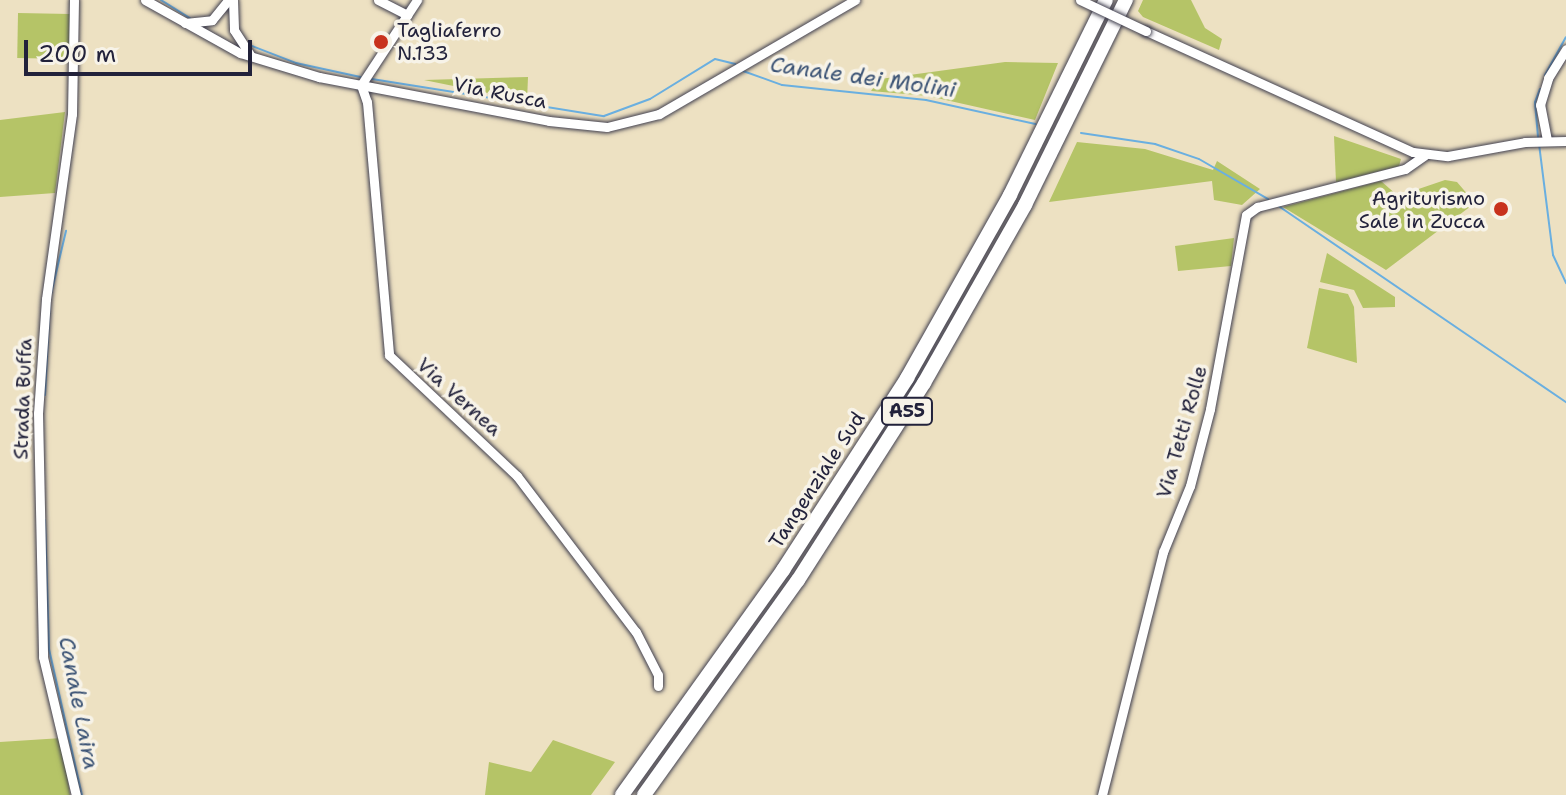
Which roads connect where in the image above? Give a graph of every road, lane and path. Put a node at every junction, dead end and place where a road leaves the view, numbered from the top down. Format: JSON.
{"nodes":[{"id":1,"x":145,"y":0,"type":"edge"},
{"id":2,"x":231,"y":0,"type":"edge"},
{"id":3,"x":378,"y":0,"type":"edge"},
{"id":4,"x":417,"y":0,"type":"edge"},
{"id":5,"x":855,"y":0,"type":"edge"},
{"id":6,"x":1080,"y":0,"type":"edge"},
{"id":7,"x":1106,"y":0,"type":"edge"},
{"id":8,"x":1126,"y":0,"type":"edge"},
{"id":9,"x":74,"y":1,"type":"edge"},
{"id":10,"x":407,"y":15,"type":"junction"},
{"id":11,"x":215,"y":18,"type":"junction"},
{"id":12,"x":182,"y":22,"type":"junction"},
{"id":13,"x":234,"y":28,"type":"junction"},
{"id":14,"x":212,"y":33,"type":"junction"},
{"id":15,"x":222,"y":39,"type":"junction"},
{"id":16,"x":1566,"y":49,"type":"edge"},
{"id":17,"x":253,"y":57,"type":"junction"},
{"id":18,"x":361,"y":85,"type":"junction"},
{"id":19,"x":1540,"y":141,"type":"junction"},
{"id":20,"x":1566,"y":141,"type":"edge"},
{"id":21,"x":1425,"y":155,"type":"junction"},
{"id":22,"x":658,"y":686,"type":"dead end"},
{"id":23,"x":76,"y":795,"type":"edge"},
{"id":24,"x":622,"y":795,"type":"edge"},
{"id":25,"x":644,"y":795,"type":"edge"},
{"id":26,"x":1102,"y":795,"type":"edge"}],
"edges":[{"from":1,"to":12,"type":"street","name":"Via Rusca"},
{"from":2,"to":11,"type":"street"},
{"from":2,"to":13,"type":"street"},
{"from":3,"to":10,"type":"street"},
{"from":4,"to":10,"type":"street"},
{"from":5,"to":18,"type":"street","name":"Via Rusca"},
{"from":6,"to":21,"type":"street","bridge":true},
{"from":7,"to":24,"type":"highway","name":"Tangenziale Sud","number":"A55"},
{"from":8,"to":25,"type":"highway","name":"Tangenziale Sud","number":"A55"},
{"from":9,"to":23,"type":"street","name":"Strada Buffa"},
{"from":10,"to":18,"type":"street"},
{"from":11,"to":12,"type":"street"},
{"from":11,"to":13,"type":"street"},
{"from":11,"to":14,"type":"street"},
{"from":12,"to":14,"type":"street","name":"Via Rusca"},
{"from":13,"to":15,"type":"street"},
{"from":13,"to":17,"type":"street"},
{"from":14,"to":15,"type":"street","name":"Via Rusca"},
{"from":15,"to":17,"type":"street","name":"Via Rusca"},
{"from":16,"to":19,"type":"street"},
{"from":17,"to":18,"type":"street","name":"Via Rusca"},
{"from":18,"to":22,"type":"street","name":"Via Vernea"},
{"from":19,"to":20,"type":"street"},
{"from":19,"to":21,"type":"street"},
{"from":21,"to":26,"type":"street","name":"Via Tetti Rolle"}]}
